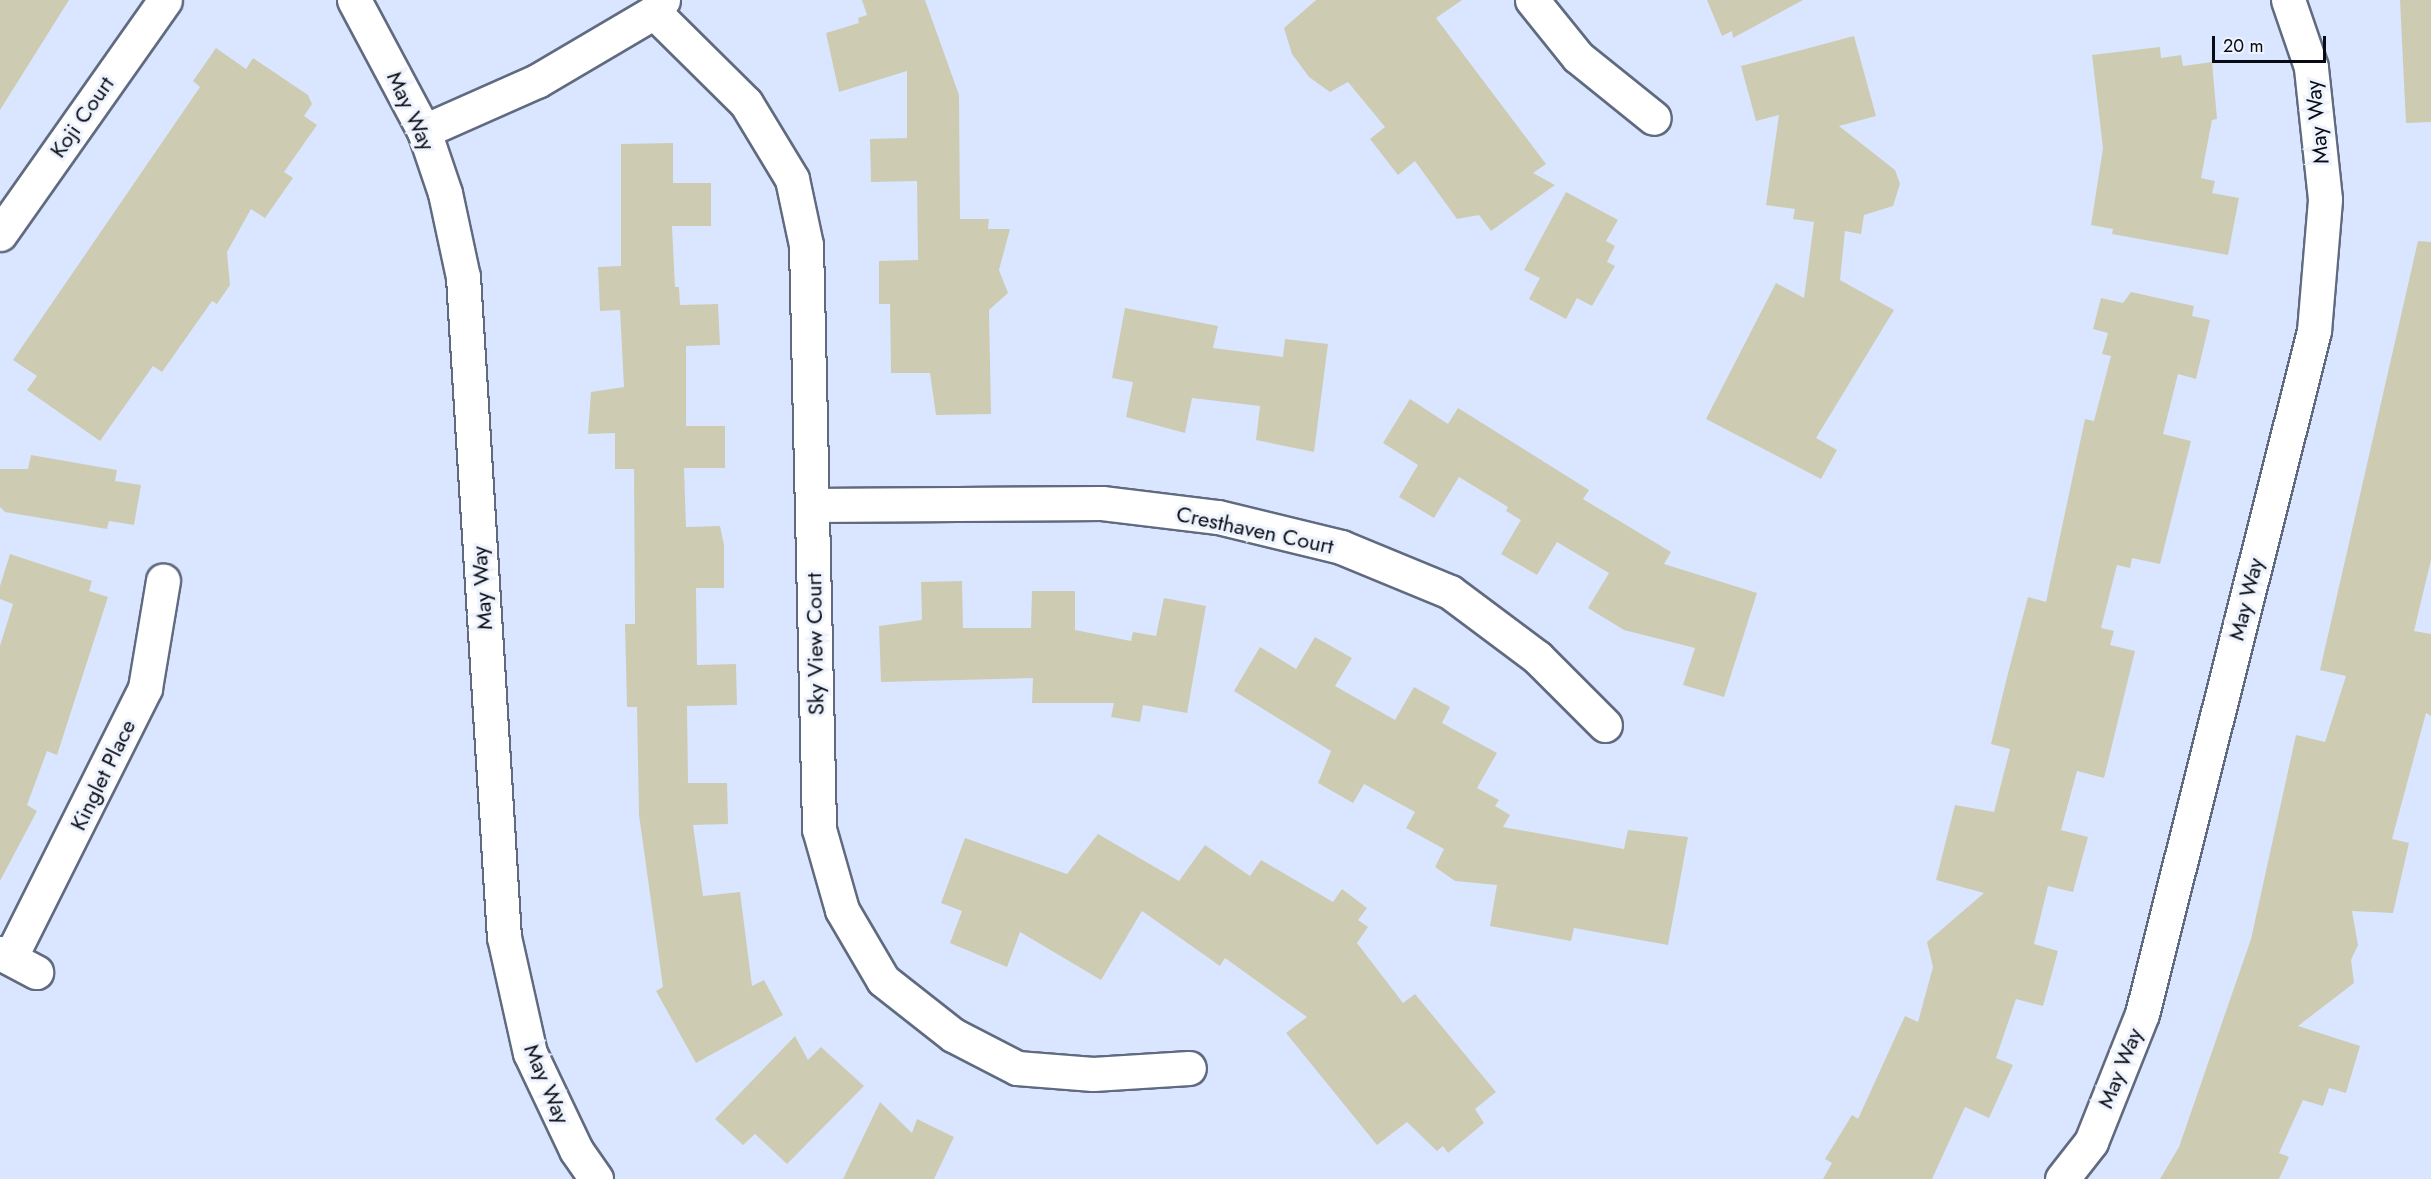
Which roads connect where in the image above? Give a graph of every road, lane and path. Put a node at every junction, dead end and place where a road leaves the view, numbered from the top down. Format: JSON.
{"nodes":[{"id":1,"x":165,"y":0,"type":"edge"},
{"id":2,"x":354,"y":0,"type":"edge"},
{"id":3,"x":1532,"y":0,"type":"edge"},
{"id":4,"x":2288,"y":0,"type":"edge"},
{"id":5,"x":658,"y":6,"type":"edge"},
{"id":6,"x":1654,"y":118,"type":"dead end"},
{"id":7,"x":424,"y":131,"type":"junction"},
{"id":8,"x":0,"y":234,"type":"edge"},
{"id":9,"x":812,"y":506,"type":"junction"},
{"id":10,"x":163,"y":581,"type":"dead end"},
{"id":11,"x":1605,"y":725,"type":"dead end"},
{"id":12,"x":16,"y":961,"type":"edge"},
{"id":13,"x":1189,"y":1068,"type":"dead end"},
{"id":14,"x":596,"y":1179,"type":"edge"},
{"id":15,"x":2062,"y":1179,"type":"edge"}],
"edges":[{"from":1,"to":8,"type":"street","name":"Koji Court"},
{"from":2,"to":7,"type":"street","name":"May Way"},
{"from":3,"to":6,"type":"street"},
{"from":4,"to":15,"type":"street","name":"May Way"},
{"from":5,"to":7,"type":"street"},
{"from":5,"to":9,"type":"street","name":"Sky View Court"},
{"from":7,"to":14,"type":"street","name":"May Way"},
{"from":9,"to":11,"type":"street","name":"Cresthaven Court"},
{"from":9,"to":13,"type":"street","name":"Sky View Court"},
{"from":10,"to":12,"type":"street","name":"Kinglet Place"}]}
